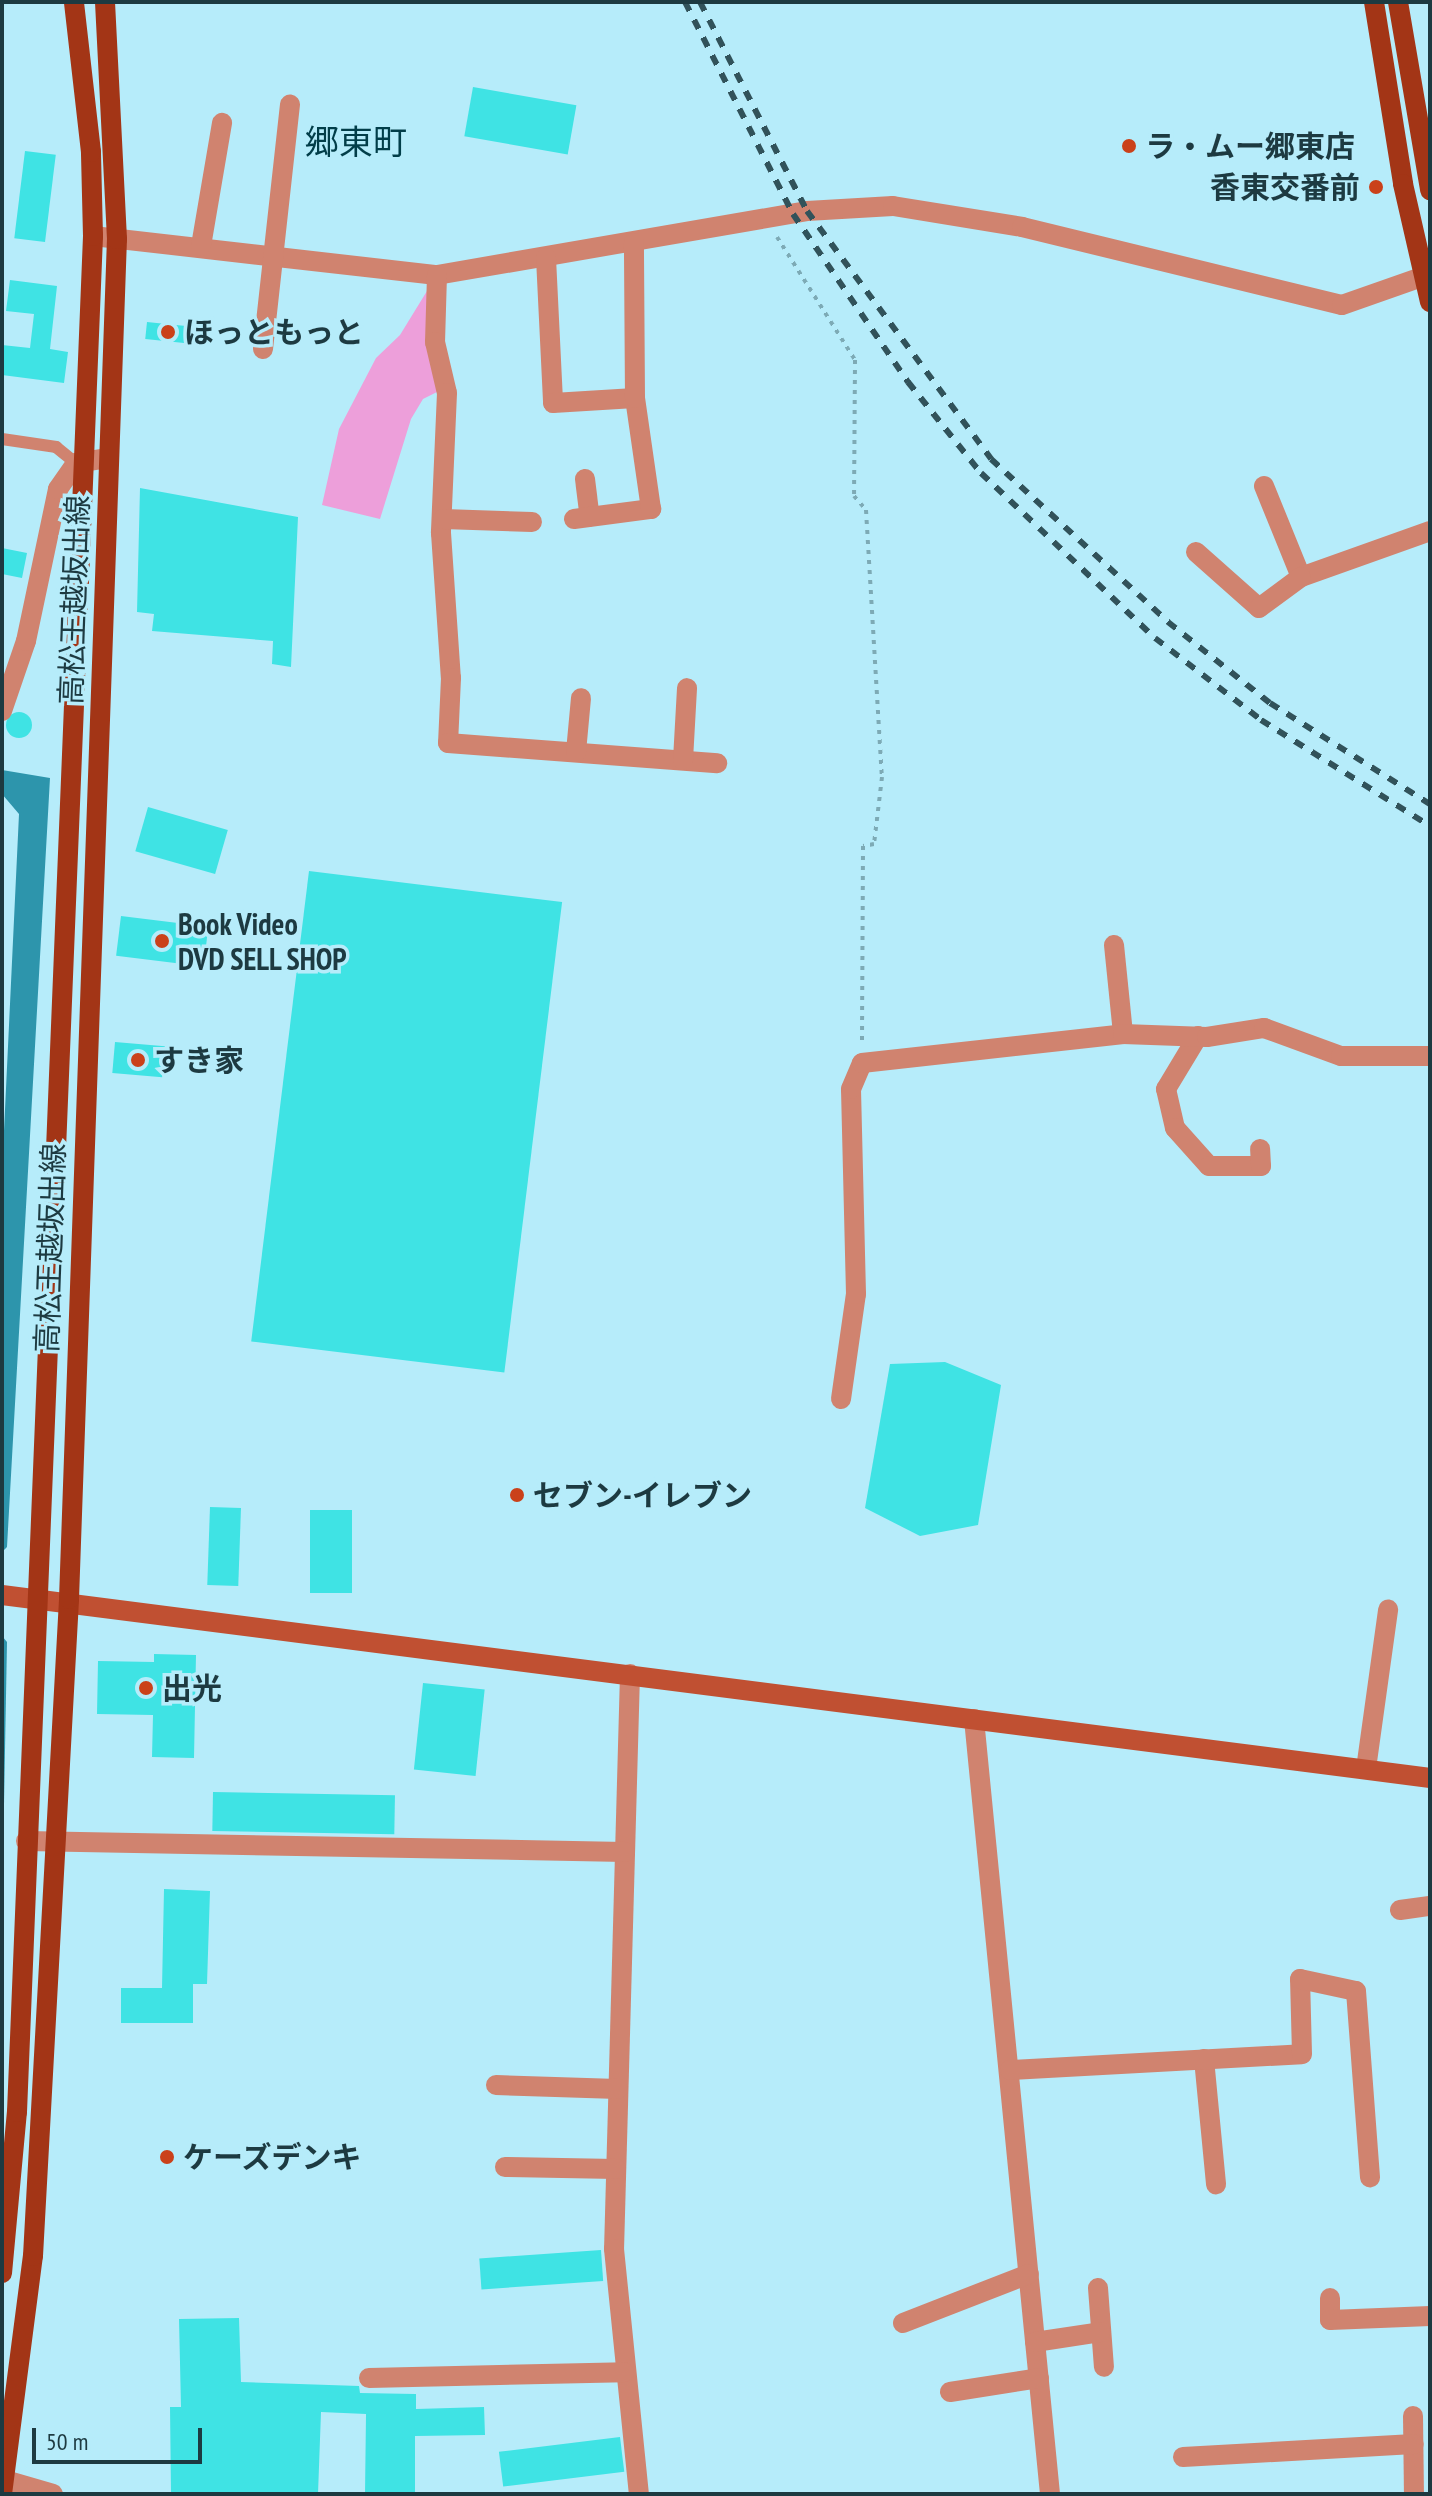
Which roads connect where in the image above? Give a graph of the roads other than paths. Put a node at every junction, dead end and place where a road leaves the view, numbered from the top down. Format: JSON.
{"nodes":[{"id":1,"x":74,"y":2,"type":"edge"},
{"id":2,"x":105,"y":2,"type":"edge"},
{"id":3,"x":1374,"y":2,"type":"edge"},
{"id":4,"x":1398,"y":2,"type":"edge"},
{"id":5,"x":290,"y":104,"type":"dead end"},
{"id":6,"x":222,"y":123,"type":"dead end"},
{"id":7,"x":1430,"y":190,"type":"edge"},
{"id":8,"x":93,"y":236,"type":"junction"},
{"id":9,"x":117,"y":239,"type":"junction"},
{"id":10,"x":634,"y":243,"type":"junction"},
{"id":11,"x":201,"y":246,"type":"junction"},
{"id":12,"x":271,"y":254,"type":"junction"},
{"id":13,"x":546,"y":258,"type":"junction"},
{"id":14,"x":437,"y":275,"type":"junction"},
{"id":15,"x":1426,"y":275,"type":"edge"},
{"id":16,"x":1430,"y":302,"type":"edge"},
{"id":17,"x":263,"y":349,"type":"dead end"},
{"id":18,"x":635,"y":398,"type":"junction"},
{"id":19,"x":2,"y":439,"type":"edge"},
{"id":20,"x":109,"y":458,"type":"junction"},
{"id":21,"x":80,"y":462,"type":"junction"},
{"id":22,"x":585,"y":479,"type":"dead end"},
{"id":23,"x":1264,"y":486,"type":"dead end"},
{"id":24,"x":443,"y":519,"type":"junction"},
{"id":25,"x":532,"y":522,"type":"dead end"},
{"id":26,"x":1430,"y":531,"type":"edge"},
{"id":27,"x":1196,"y":552,"type":"dead end"},
{"id":28,"x":1301,"y":577,"type":"junction"},
{"id":29,"x":687,"y":688,"type":"dead end"},
{"id":30,"x":581,"y":698,"type":"dead end"},
{"id":31,"x":2,"y":711,"type":"edge"},
{"id":32,"x":576,"y":752,"type":"junction"},
{"id":33,"x":683,"y":760,"type":"junction"},
{"id":34,"x":717,"y":763,"type":"dead end"},
{"id":35,"x":1114,"y":945,"type":"dead end"},
{"id":36,"x":1123,"y":1034,"type":"junction"},
{"id":37,"x":1198,"y":1036,"type":"junction"},
{"id":38,"x":1430,"y":1056,"type":"edge"},
{"id":39,"x":1260,"y":1149,"type":"dead end"},
{"id":40,"x":841,"y":1399,"type":"dead end"},
{"id":41,"x":2,"y":1595,"type":"edge"},
{"id":42,"x":37,"y":1597,"type":"junction"},
{"id":43,"x":69,"y":1599,"type":"junction"},
{"id":44,"x":1388,"y":1610,"type":"dead end"},
{"id":45,"x":630,"y":1674,"type":"junction"},
{"id":46,"x":974,"y":1719,"type":"junction"},
{"id":47,"x":1366,"y":1769,"type":"junction"},
{"id":48,"x":1430,"y":1778,"type":"edge"},
{"id":49,"x":26,"y":1841,"type":"junction"},
{"id":50,"x":56,"y":1841,"type":"junction"},
{"id":51,"x":625,"y":1852,"type":"junction"},
{"id":52,"x":1430,"y":1906,"type":"edge"},
{"id":53,"x":1400,"y":1910,"type":"dead end"},
{"id":54,"x":1204,"y":2059,"type":"junction"},
{"id":55,"x":1010,"y":2070,"type":"junction"},
{"id":56,"x":496,"y":2085,"type":"dead end"},
{"id":57,"x":618,"y":2089,"type":"junction"},
{"id":58,"x":505,"y":2167,"type":"dead end"},
{"id":59,"x":616,"y":2169,"type":"junction"},
{"id":60,"x":1370,"y":2177,"type":"dead end"},
{"id":61,"x":1216,"y":2184,"type":"dead end"},
{"id":62,"x":33,"y":2256,"type":"junction"},
{"id":63,"x":3,"y":2260,"type":"edge"},
{"id":64,"x":1029,"y":2274,"type":"junction"},
{"id":65,"x":1098,"y":2288,"type":"dead end"},
{"id":66,"x":1330,"y":2298,"type":"dead end"},
{"id":67,"x":1430,"y":2316,"type":"edge"},
{"id":68,"x":903,"y":2323,"type":"dead end"},
{"id":69,"x":1100,"y":2332,"type":"junction"},
{"id":70,"x":1035,"y":2342,"type":"junction"},
{"id":71,"x":1104,"y":2367,"type":"dead end"},
{"id":72,"x":624,"y":2372,"type":"junction"},
{"id":73,"x":369,"y":2378,"type":"dead end"},
{"id":74,"x":1039,"y":2378,"type":"junction"},
{"id":75,"x":950,"y":2392,"type":"dead end"},
{"id":76,"x":1413,"y":2416,"type":"dead end"},
{"id":77,"x":1414,"y":2444,"type":"junction"},
{"id":78,"x":1183,"y":2457,"type":"dead end"},
{"id":79,"x":3,"y":2486,"type":"edge"},
{"id":80,"x":53,"y":2494,"type":"edge"},
{"id":81,"x":639,"y":2494,"type":"edge"},
{"id":82,"x":1050,"y":2494,"type":"edge"},
{"id":83,"x":1414,"y":2494,"type":"edge"}],
"edges":[{"from":1,"to":8,"type":"main road","name":"高松王越坂出線"},
{"from":2,"to":9,"type":"main road","name":"高松王越坂出線"},
{"from":3,"to":15,"type":"main road"},
{"from":4,"to":7,"type":"main road"},
{"from":5,"to":12,"type":"street"},
{"from":6,"to":11,"type":"street"},
{"from":8,"to":9,"type":"street"},
{"from":8,"to":21,"type":"main road","name":"高松王越坂出線"},
{"from":9,"to":11,"type":"street"},
{"from":9,"to":20,"type":"main road","name":"高松王越坂出線"},
{"from":10,"to":13,"type":"street"},
{"from":10,"to":15,"type":"street"},
{"from":10,"to":18,"type":"street"},
{"from":11,"to":12,"type":"street"},
{"from":12,"to":14,"type":"street"},
{"from":12,"to":17,"type":"street"},
{"from":13,"to":14,"type":"street"},
{"from":13,"to":18,"type":"street"},
{"from":14,"to":24,"type":"street"},
{"from":15,"to":16,"type":"main road"},
{"from":18,"to":22,"type":"street"},
{"from":19,"to":21,"type":"lane"},
{"from":20,"to":21,"type":"street"},
{"from":20,"to":43,"type":"main road","name":"高松王越坂出線"},
{"from":21,"to":31,"type":"street"},
{"from":21,"to":42,"type":"main road","name":"高松王越坂出線"},
{"from":23,"to":28,"type":"street"},
{"from":24,"to":25,"type":"street"},
{"from":24,"to":32,"type":"street"},
{"from":26,"to":28,"type":"street"},
{"from":27,"to":28,"type":"street"},
{"from":29,"to":33,"type":"street"},
{"from":30,"to":32,"type":"street"},
{"from":32,"to":33,"type":"street"},
{"from":33,"to":34,"type":"street"},
{"from":35,"to":36,"type":"street"},
{"from":36,"to":37,"type":"street"},
{"from":36,"to":40,"type":"street"},
{"from":37,"to":38,"type":"street"},
{"from":37,"to":39,"type":"street"},
{"from":41,"to":42,"type":"street"},
{"from":42,"to":43,"type":"street"},
{"from":42,"to":49,"type":"main road","name":"高松王越坂出線"},
{"from":43,"to":45,"type":"street"},
{"from":43,"to":50,"type":"main road","name":"高松王越坂出線"},
{"from":44,"to":47,"type":"street"},
{"from":45,"to":46,"type":"street"},
{"from":45,"to":51,"type":"street"},
{"from":46,"to":47,"type":"street"},
{"from":46,"to":55,"type":"street"},
{"from":47,"to":48,"type":"street"},
{"from":49,"to":50,"type":"street"},
{"from":49,"to":63,"type":"main road","name":"高松王越坂出線"},
{"from":50,"to":51,"type":"street"},
{"from":50,"to":62,"type":"main road","name":"高松王越坂出線"},
{"from":51,"to":57,"type":"street"},
{"from":52,"to":53,"type":"street"},
{"from":54,"to":55,"type":"street"},
{"from":54,"to":60,"type":"street"},
{"from":54,"to":61,"type":"street"},
{"from":55,"to":64,"type":"street"},
{"from":56,"to":57,"type":"street"},
{"from":57,"to":59,"type":"street"},
{"from":58,"to":59,"type":"street"},
{"from":59,"to":72,"type":"street"},
{"from":62,"to":63,"type":"street"},
{"from":62,"to":79,"type":"main road","name":"高松王越坂出線"},
{"from":64,"to":68,"type":"street"},
{"from":64,"to":70,"type":"street"},
{"from":65,"to":69,"type":"street"},
{"from":66,"to":67,"type":"street"},
{"from":69,"to":70,"type":"street"},
{"from":69,"to":71,"type":"street"},
{"from":70,"to":74,"type":"street"},
{"from":72,"to":73,"type":"street"},
{"from":72,"to":81,"type":"street"},
{"from":74,"to":75,"type":"street"},
{"from":74,"to":82,"type":"street"},
{"from":76,"to":77,"type":"street"},
{"from":77,"to":78,"type":"street"},
{"from":77,"to":83,"type":"street"},
{"from":79,"to":80,"type":"street"}]}
